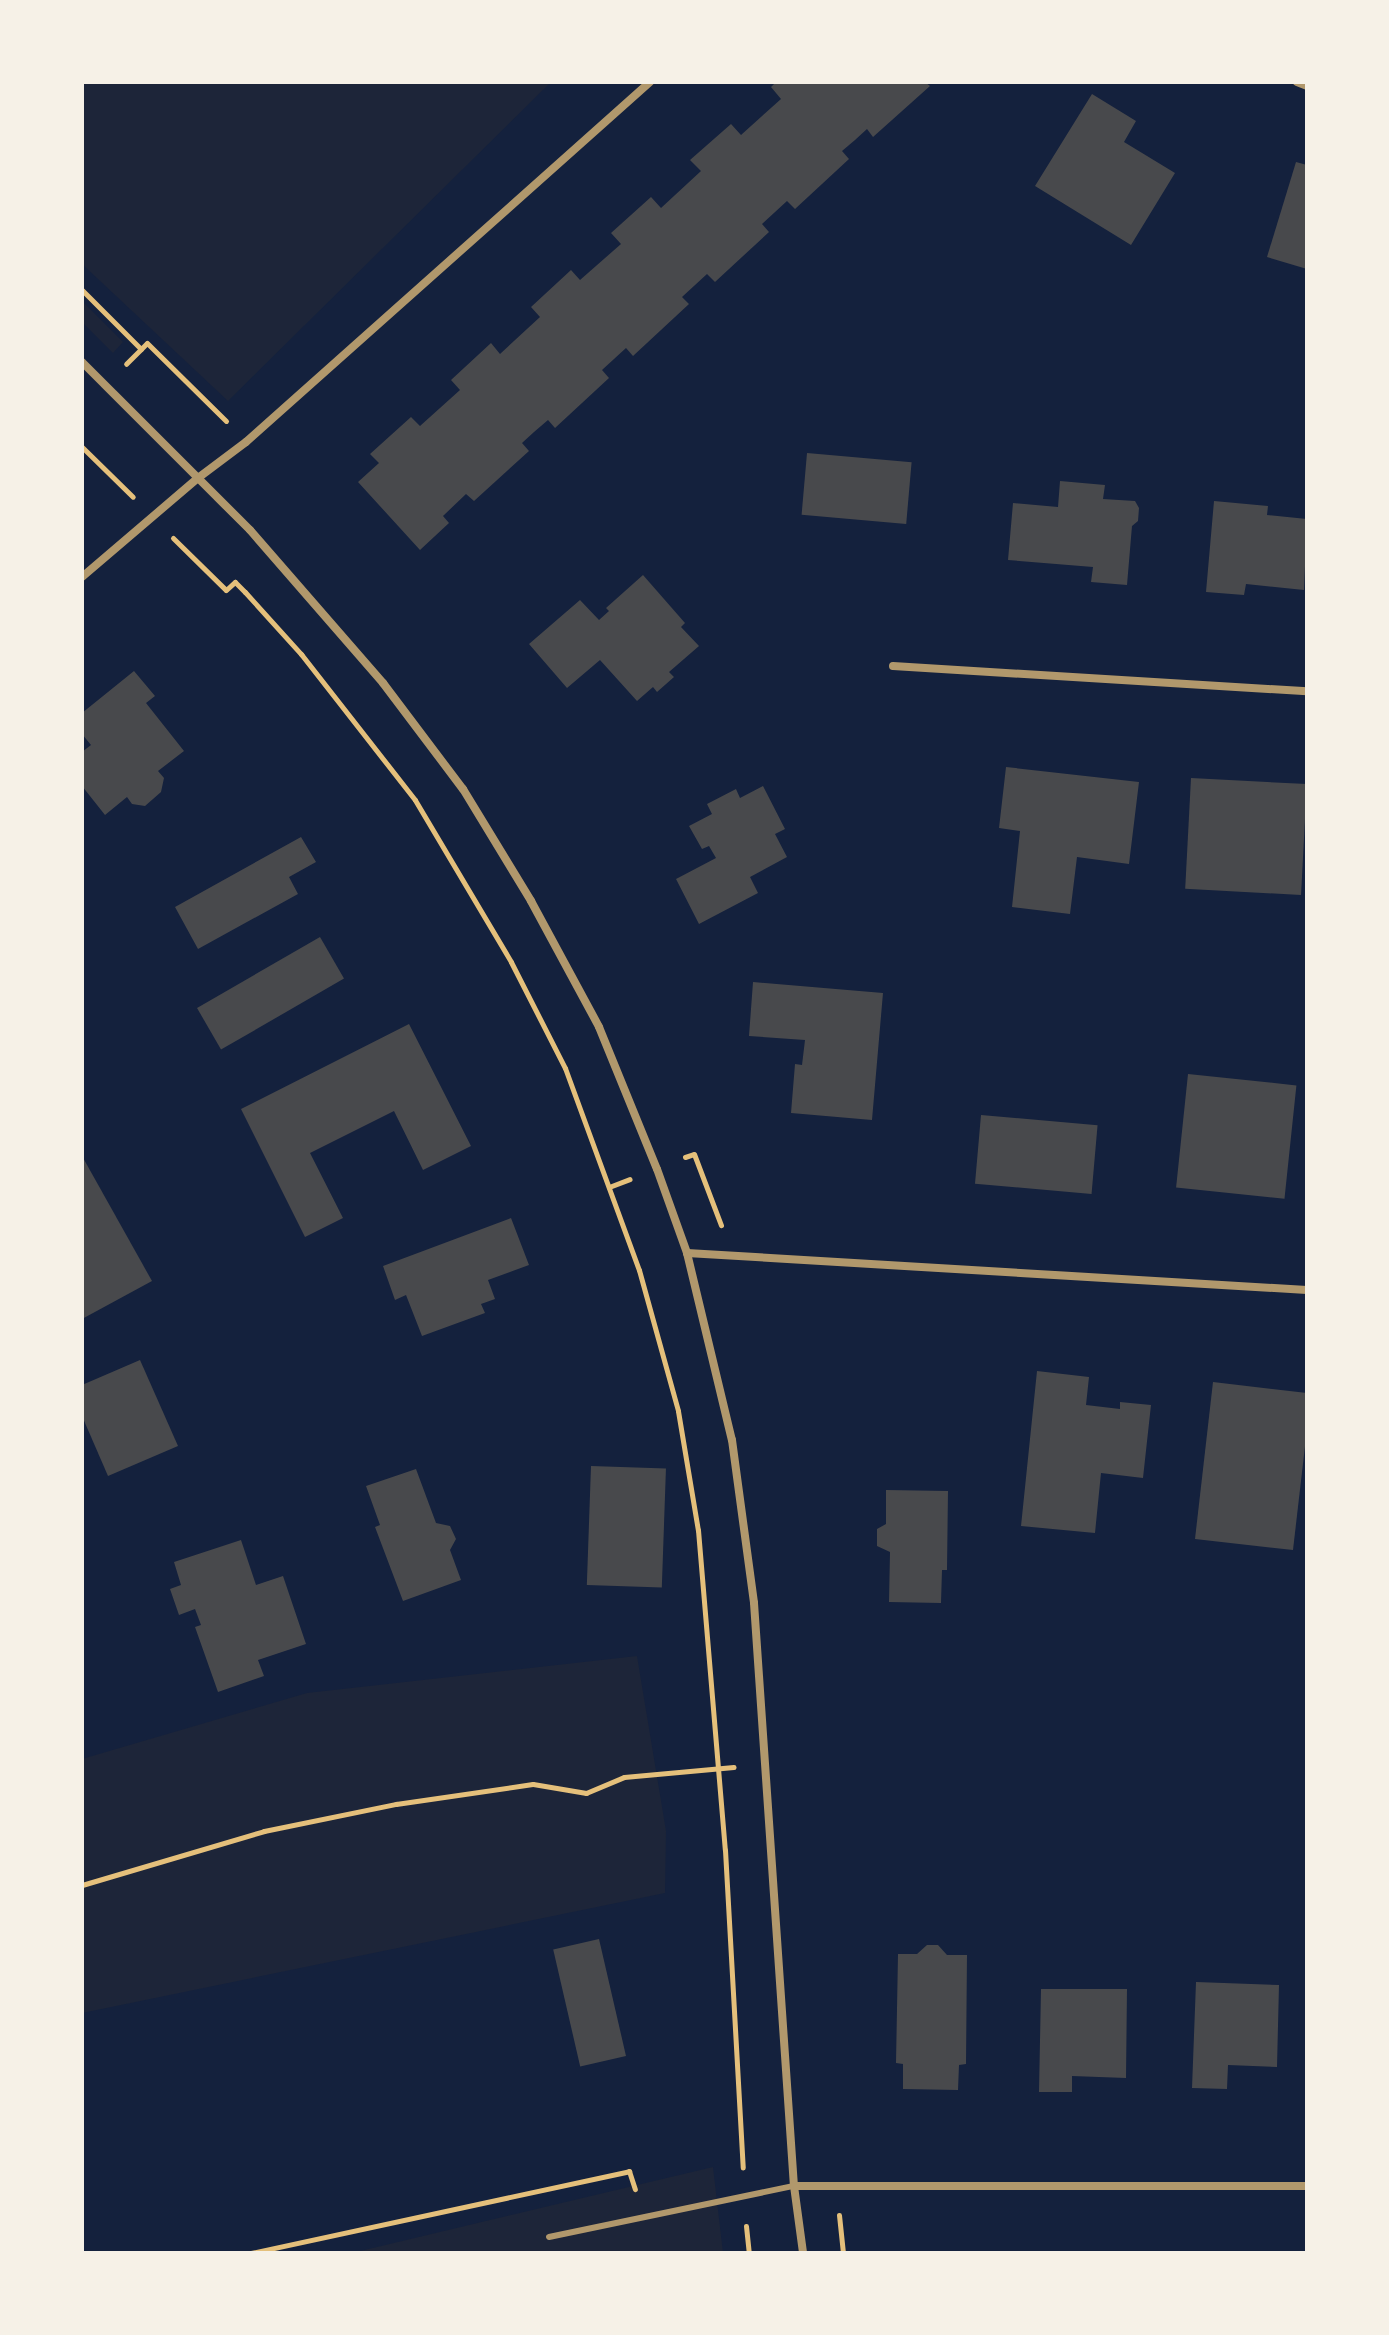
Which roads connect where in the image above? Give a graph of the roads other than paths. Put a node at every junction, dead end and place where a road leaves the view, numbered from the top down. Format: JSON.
{"nodes":[{"id":1,"x":650,"y":82,"type":"edge"},
{"id":2,"x":1297,"y":82,"type":"edge"},
{"id":3,"x":1307,"y":86,"type":"edge"},
{"id":4,"x":82,"y":362,"type":"edge"},
{"id":5,"x":198,"y":478,"type":"junction"},
{"id":6,"x":82,"y":577,"type":"edge"},
{"id":7,"x":893,"y":666,"type":"dead end"},
{"id":8,"x":1307,"y":691,"type":"edge"},
{"id":9,"x":687,"y":1253,"type":"junction"},
{"id":10,"x":1307,"y":1290,"type":"edge"},
{"id":11,"x":794,"y":2186,"type":"junction"},
{"id":12,"x":1307,"y":2186,"type":"edge"},
{"id":13,"x":549,"y":2237,"type":"dead end"},
{"id":14,"x":803,"y":2253,"type":"edge"}],
"edges":[{"from":1,"to":5,"type":"street"},
{"from":2,"to":3,"type":"street"},
{"from":4,"to":5,"type":"street"},
{"from":5,"to":6,"type":"street"},
{"from":5,"to":9,"type":"street"},
{"from":7,"to":8,"type":"street"},
{"from":9,"to":10,"type":"street"},
{"from":9,"to":11,"type":"street"},
{"from":11,"to":12,"type":"street"},
{"from":11,"to":13,"type":"lane"},
{"from":11,"to":14,"type":"street"}]}
